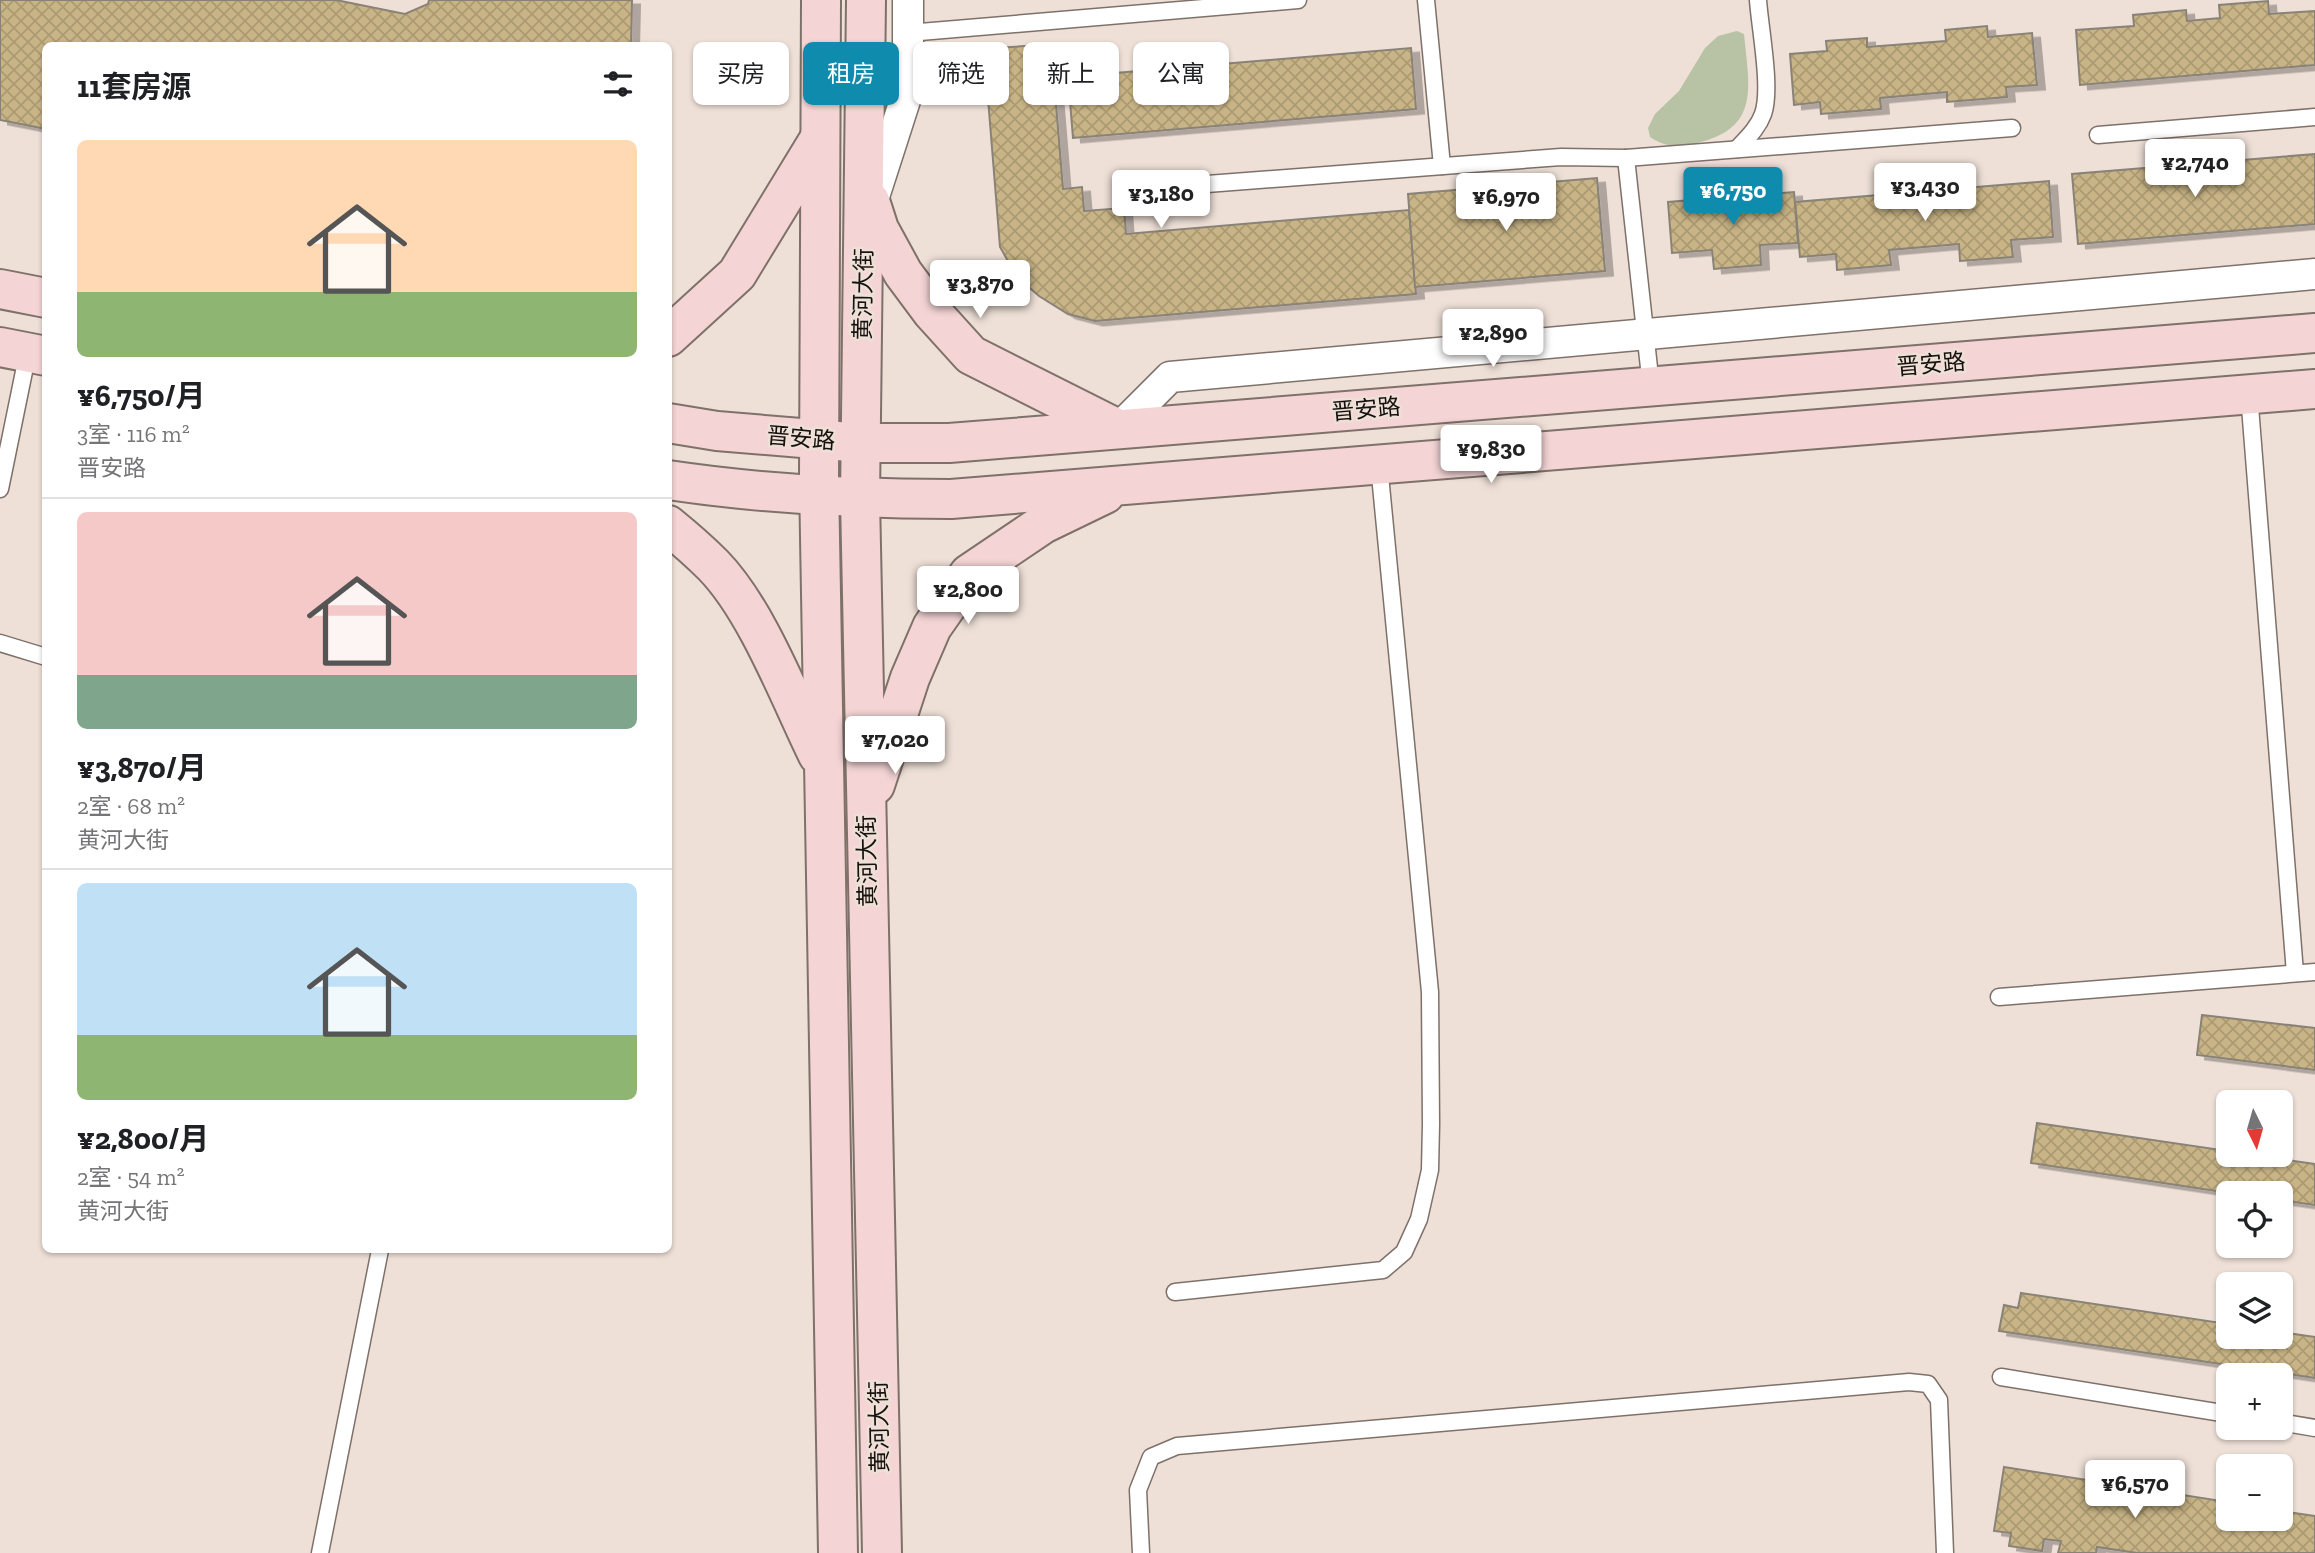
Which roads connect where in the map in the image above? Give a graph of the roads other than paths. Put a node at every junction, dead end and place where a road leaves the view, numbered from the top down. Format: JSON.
{"nodes":[{"id":1,"x":821,"y":0,"type":"edge"},
{"id":2,"x":866,"y":0,"type":"edge"},
{"id":3,"x":908,"y":0,"type":"edge"},
{"id":4,"x":1298,"y":0,"type":"edge"},
{"id":5,"x":1426,"y":0,"type":"edge"},
{"id":6,"x":1758,"y":0,"type":"edge"},
{"id":7,"x":908,"y":33,"type":"junction"},
{"id":8,"x":2315,"y":117,"type":"edge"},
{"id":9,"x":2012,"y":128,"type":"dead end"},
{"id":10,"x":2098,"y":135,"type":"dead end"},
{"id":11,"x":820,"y":138,"type":"junction"},
{"id":12,"x":1737,"y":149,"type":"junction"},
{"id":13,"x":1626,"y":158,"type":"junction"},
{"id":14,"x":1442,"y":166,"type":"junction"},
{"id":15,"x":1142,"y":189,"type":"dead end"},
{"id":16,"x":866,"y":206,"type":"junction"},
{"id":17,"x":2315,"y":274,"type":"edge"},
{"id":18,"x":0,"y":289,"type":"edge"},
{"id":19,"x":42,"y":297,"type":"edge"},
{"id":20,"x":672,"y":333,"type":"edge"},
{"id":21,"x":2315,"y":333,"type":"edge"},
{"id":22,"x":1645,"y":334,"type":"junction"},
{"id":23,"x":25,"y":352,"type":"edge"},
{"id":24,"x":1651,"y":386,"type":"junction"},
{"id":25,"x":2315,"y":389,"type":"edge"},
{"id":26,"x":2249,"y":394,"type":"junction"},
{"id":27,"x":672,"y":424,"type":"edge"},
{"id":28,"x":1118,"y":429,"type":"junction"},
{"id":29,"x":819,"y":440,"type":"junction"},
{"id":30,"x":861,"y":443,"type":"junction"},
{"id":31,"x":1379,"y":464,"type":"junction"},
{"id":32,"x":672,"y":480,"type":"edge"},
{"id":33,"x":1124,"y":485,"type":"junction"},
{"id":34,"x":0,"y":489,"type":"edge"},
{"id":35,"x":819,"y":496,"type":"junction"},
{"id":36,"x":860,"y":499,"type":"junction"},
{"id":37,"x":672,"y":529,"type":"edge"},
{"id":38,"x":0,"y":643,"type":"edge"},
{"id":39,"x":42,"y":656,"type":"edge"},
{"id":40,"x":824,"y":768,"type":"junction"},
{"id":41,"x":866,"y":810,"type":"junction"},
{"id":42,"x":2315,"y":972,"type":"edge"},
{"id":43,"x":2295,"y":974,"type":"junction"},
{"id":44,"x":1999,"y":997,"type":"dead end"},
{"id":45,"x":379,"y":1253,"type":"edge"},
{"id":46,"x":1175,"y":1292,"type":"dead end"},
{"id":47,"x":2001,"y":1377,"type":"dead end"},
{"id":48,"x":2216,"y":1412,"type":"edge"},
{"id":49,"x":2293,"y":1424,"type":"edge"},
{"id":50,"x":2315,"y":1428,"type":"edge"},
{"id":51,"x":320,"y":1553,"type":"edge"},
{"id":52,"x":838,"y":1553,"type":"edge"},
{"id":53,"x":882,"y":1553,"type":"edge"},
{"id":54,"x":1141,"y":1553,"type":"edge"},
{"id":55,"x":1945,"y":1553,"type":"edge"}],
"edges":[{"from":1,"to":11,"type":"main road","name":"黄河大街"},
{"from":2,"to":16,"type":"main road","name":"黄河大街"},
{"from":3,"to":7,"type":"street"},
{"from":4,"to":7,"type":"lane"},
{"from":5,"to":14,"type":"lane"},
{"from":6,"to":12,"type":"lane"},
{"from":7,"to":16,"type":"street"},
{"from":8,"to":10,"type":"lane"},
{"from":9,"to":12,"type":"lane"},
{"from":11,"to":20,"type":"main road"},
{"from":11,"to":29,"type":"main road","name":"黄河大街"},
{"from":12,"to":13,"type":"lane"},
{"from":13,"to":14,"type":"lane"},
{"from":13,"to":22,"type":"lane"},
{"from":14,"to":15,"type":"lane"},
{"from":16,"to":28,"type":"main road"},
{"from":16,"to":30,"type":"main road","name":"黄河大街"},
{"from":17,"to":22,"type":"street"},
{"from":18,"to":19,"type":"main road"},
{"from":21,"to":24,"type":"main road","name":"晋安路"},
{"from":22,"to":24,"type":"lane"},
{"from":22,"to":28,"type":"street"},
{"from":23,"to":34,"type":"lane"},
{"from":24,"to":28,"type":"main road","name":"晋安路"},
{"from":25,"to":26,"type":"main road"},
{"from":26,"to":31,"type":"main road"},
{"from":26,"to":43,"type":"lane"},
{"from":27,"to":29,"type":"main road","name":"晋安路"},
{"from":28,"to":30,"type":"main road","name":"晋安路"},
{"from":29,"to":30,"type":"main road","name":"晋安路"},
{"from":29,"to":35,"type":"main road","name":"黄河大街"},
{"from":30,"to":36,"type":"main road","name":"黄河大街"},
{"from":31,"to":33,"type":"main road"},
{"from":31,"to":46,"type":"lane"},
{"from":32,"to":35,"type":"main road"},
{"from":33,"to":36,"type":"main road"},
{"from":33,"to":41,"type":"main road"},
{"from":35,"to":36,"type":"main road"},
{"from":35,"to":40,"type":"main road","name":"黄河大街"},
{"from":36,"to":41,"type":"main road","name":"黄河大街"},
{"from":37,"to":40,"type":"main road"},
{"from":38,"to":39,"type":"lane"},
{"from":40,"to":52,"type":"main road","name":"黄河大街"},
{"from":41,"to":53,"type":"main road","name":"黄河大街"},
{"from":42,"to":43,"type":"lane"},
{"from":43,"to":44,"type":"lane"},
{"from":45,"to":51,"type":"lane"},
{"from":47,"to":48,"type":"lane"},
{"from":49,"to":50,"type":"lane"},
{"from":54,"to":55,"type":"lane"}]}
